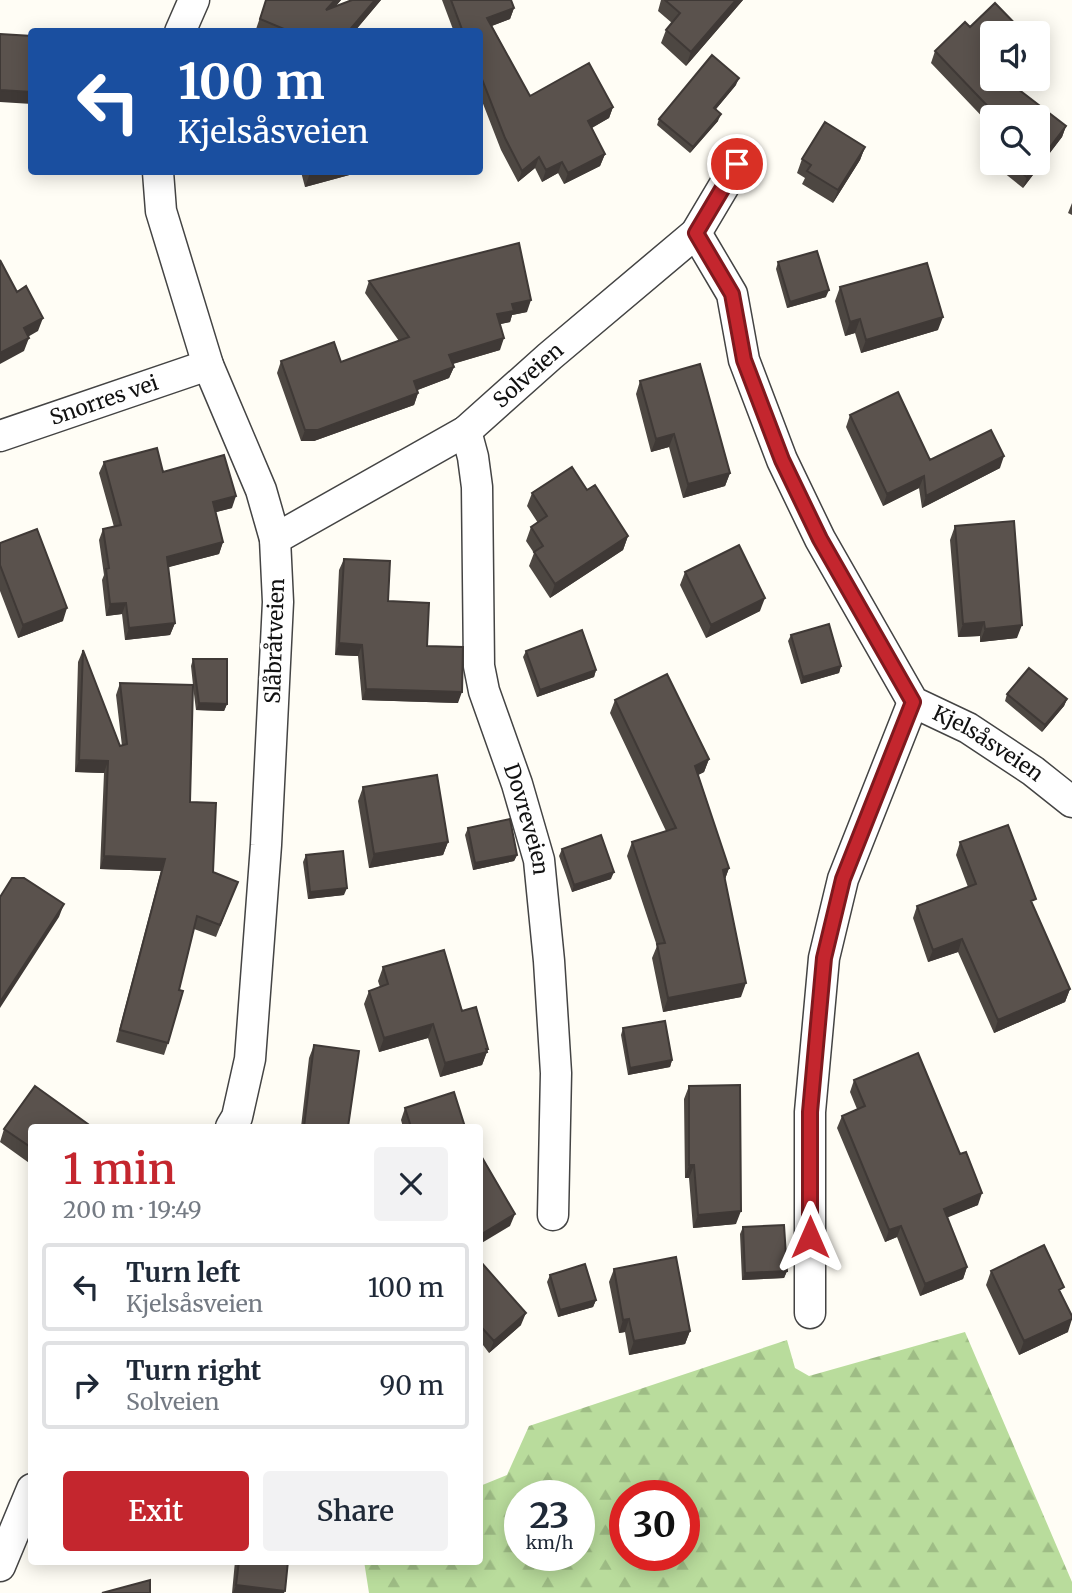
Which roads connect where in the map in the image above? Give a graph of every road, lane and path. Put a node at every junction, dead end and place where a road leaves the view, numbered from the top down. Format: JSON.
{"nodes":[{"id":1,"x":194,"y":0,"type":"edge"},
{"id":2,"x":182,"y":28,"type":"edge"},
{"id":3,"x":737,"y":164,"type":"dead end"},
{"id":4,"x":158,"y":175,"type":"edge"},
{"id":5,"x":696,"y":233,"type":"junction"},
{"id":6,"x":208,"y":365,"type":"junction"},
{"id":7,"x":467,"y":431,"type":"junction"},
{"id":8,"x":0,"y":436,"type":"edge"},
{"id":9,"x":275,"y":539,"type":"junction"},
{"id":10,"x":913,"y":702,"type":"junction"},
{"id":11,"x":1072,"y":802,"type":"edge"},
{"id":12,"x":233,"y":1124,"type":"edge"},
{"id":13,"x":553,"y":1216,"type":"dead end"},
{"id":14,"x":810,"y":1313,"type":"dead end"},
{"id":15,"x":28,"y":1499,"type":"edge"},
{"id":16,"x":0,"y":1566,"type":"edge"}],
"edges":[{"from":1,"to":2,"type":"street"},
{"from":3,"to":5,"type":"street","name":"Solveien"},
{"from":4,"to":6,"type":"street","name":"Slåbråtveien"},
{"from":5,"to":7,"type":"street","name":"Solveien"},
{"from":5,"to":10,"type":"street","name":"Kjelsåsveien"},
{"from":6,"to":8,"type":"street","name":"Snorres vei"},
{"from":6,"to":9,"type":"street","name":"Slåbråtveien"},
{"from":7,"to":9,"type":"street","name":"Solveien"},
{"from":7,"to":13,"type":"street","name":"Dovreveien"},
{"from":9,"to":12,"type":"street","name":"Slåbråtveien"},
{"from":10,"to":11,"type":"street","name":"Kjelsåsveien"},
{"from":10,"to":14,"type":"street"},
{"from":15,"to":16,"type":"street"}]}
